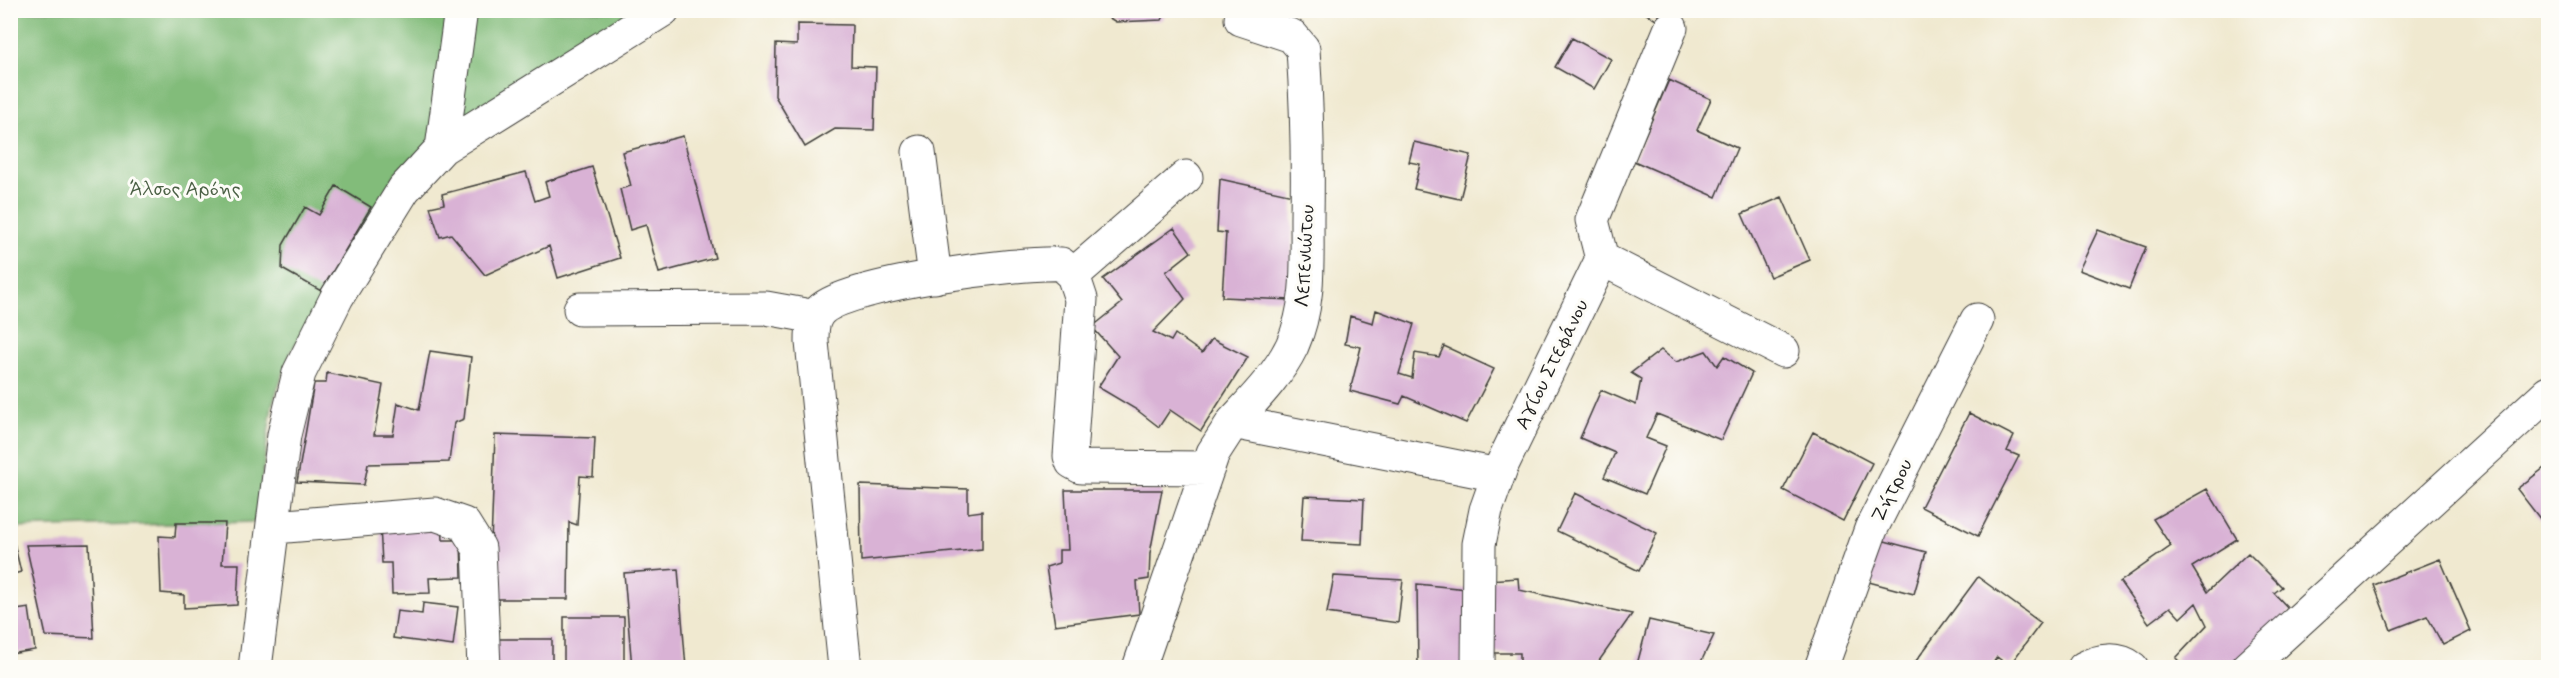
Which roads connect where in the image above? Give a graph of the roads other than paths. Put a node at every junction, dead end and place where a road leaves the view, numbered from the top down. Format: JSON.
{"nodes":[{"id":1,"x":461,"y":10,"type":"edge"},
{"id":2,"x":663,"y":10,"type":"edge"},
{"id":3,"x":1240,"y":19,"type":"dead end"},
{"id":4,"x":1671,"y":28,"type":"dead end"},
{"id":5,"x":442,"y":148,"type":"junction"},
{"id":6,"x":919,"y":152,"type":"dead end"},
{"id":7,"x":1186,"y":177,"type":"dead end"},
{"id":8,"x":1602,"y":260,"type":"junction"},
{"id":9,"x":1073,"y":275,"type":"junction"},
{"id":10,"x":935,"y":278,"type":"junction"},
{"id":11,"x":580,"y":309,"type":"dead end"},
{"id":12,"x":816,"y":317,"type":"junction"},
{"id":13,"x":1977,"y":320,"type":"dead end"},
{"id":14,"x":1783,"y":351,"type":"dead end"},
{"id":15,"x":2548,"y":393,"type":"edge"},
{"id":16,"x":1233,"y":422,"type":"junction"},
{"id":17,"x":1208,"y":468,"type":"junction"},
{"id":18,"x":1498,"y":475,"type":"junction"},
{"id":19,"x":274,"y":527,"type":"junction"},
{"id":20,"x":255,"y":668,"type":"edge"},
{"id":21,"x":484,"y":668,"type":"edge"},
{"id":22,"x":845,"y":668,"type":"edge"},
{"id":23,"x":1139,"y":668,"type":"edge"},
{"id":24,"x":1478,"y":668,"type":"edge"},
{"id":25,"x":1821,"y":668,"type":"edge"},
{"id":26,"x":2084,"y":668,"type":"edge"},
{"id":27,"x":2132,"y":668,"type":"edge"},
{"id":28,"x":2247,"y":668,"type":"edge"}],
"edges":[{"from":1,"to":5,"type":"street"},
{"from":2,"to":5,"type":"street"},
{"from":3,"to":16,"type":"street","name":"Λεπενιώτου"},
{"from":4,"to":8,"type":"street"},
{"from":5,"to":19,"type":"street"},
{"from":6,"to":10,"type":"street"},
{"from":7,"to":9,"type":"street"},
{"from":8,"to":14,"type":"street"},
{"from":8,"to":18,"type":"street","name":"Αγίου Στεφάνου"},
{"from":9,"to":10,"type":"street"},
{"from":9,"to":17,"type":"street"},
{"from":10,"to":12,"type":"street"},
{"from":11,"to":12,"type":"street"},
{"from":12,"to":22,"type":"street"},
{"from":13,"to":25,"type":"street","name":"Ζήτρου"},
{"from":15,"to":28,"type":"street"},
{"from":16,"to":17,"type":"street","name":"Λεπενιώτου"},
{"from":16,"to":18,"type":"street"},
{"from":17,"to":23,"type":"street","name":"Λεπενιώτου"},
{"from":18,"to":24,"type":"street","name":"Αγίου Στεφάνου"},
{"from":19,"to":20,"type":"street"},
{"from":19,"to":21,"type":"street"},
{"from":26,"to":27,"type":"street"}]}
